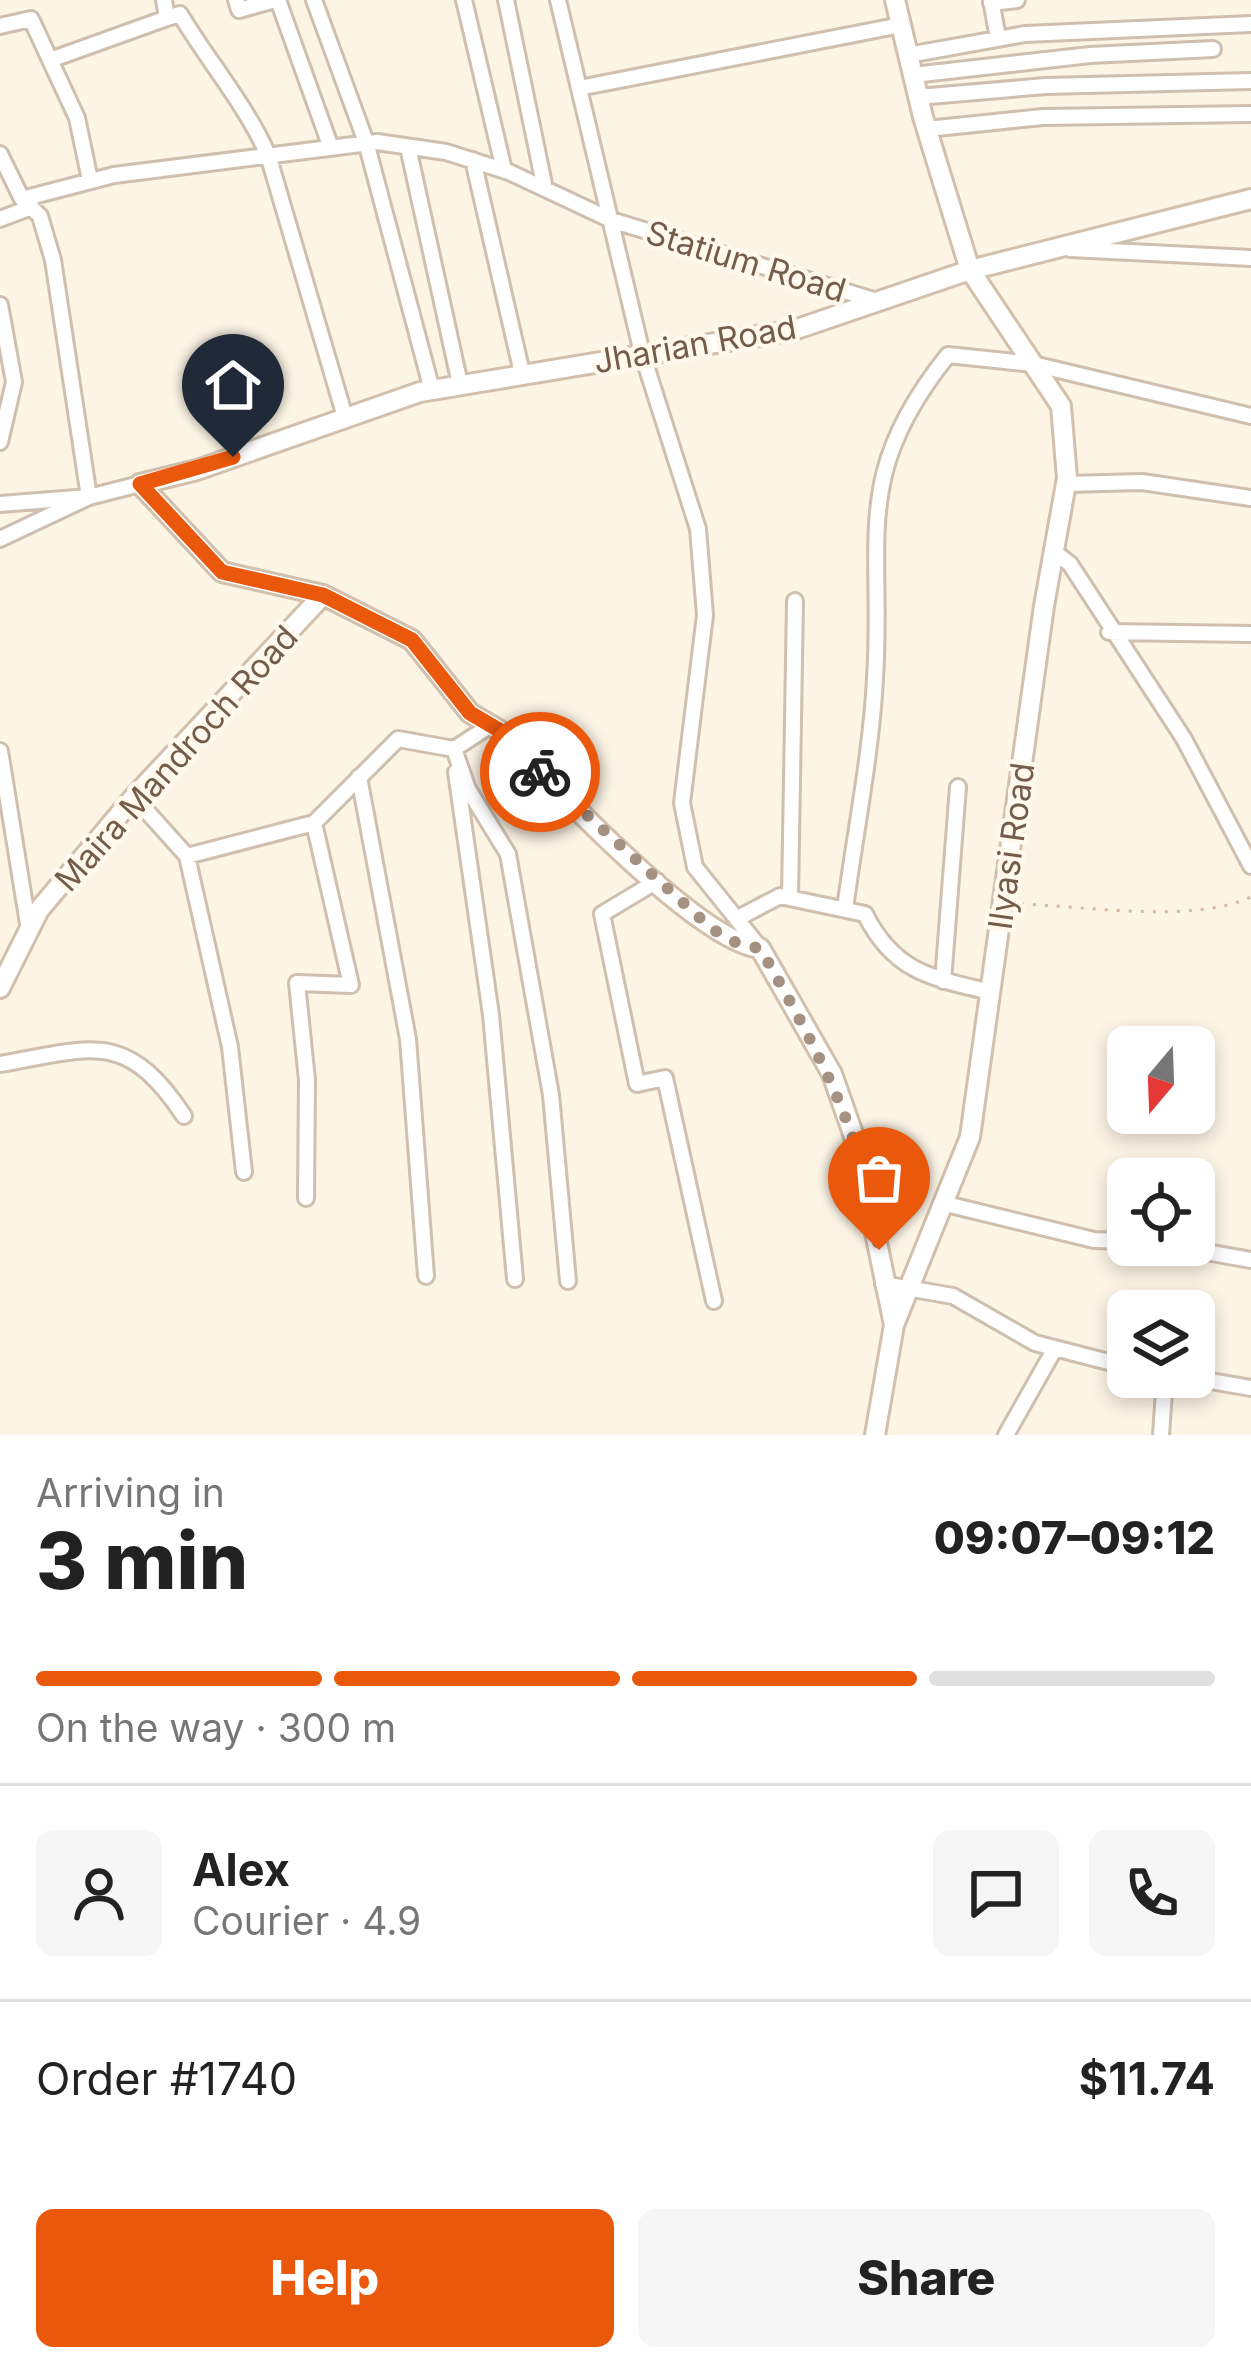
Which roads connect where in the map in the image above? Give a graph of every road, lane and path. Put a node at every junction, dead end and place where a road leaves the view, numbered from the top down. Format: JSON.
{"nodes":[{"id":1,"x":164,"y":0,"type":"edge"},
{"id":2,"x":236,"y":0,"type":"edge"},
{"id":3,"x":277,"y":0,"type":"edge"},
{"id":4,"x":314,"y":0,"type":"edge"},
{"id":5,"x":464,"y":0,"type":"edge"},
{"id":6,"x":506,"y":0,"type":"edge"},
{"id":7,"x":560,"y":0,"type":"edge"},
{"id":8,"x":896,"y":0,"type":"edge"},
{"id":9,"x":1017,"y":0,"type":"edge"},
{"id":10,"x":991,"y":2,"type":"edge"},
{"id":11,"x":167,"y":18,"type":"junction"},
{"id":12,"x":1251,"y":24,"type":"edge"},
{"id":13,"x":901,"y":25,"type":"junction"},
{"id":14,"x":0,"y":26,"type":"edge"},
{"id":15,"x":998,"y":38,"type":"junction"},
{"id":16,"x":1213,"y":50,"type":"dead end"},
{"id":17,"x":50,"y":60,"type":"junction"},
{"id":18,"x":911,"y":65,"type":"junction"},
{"id":19,"x":1251,"y":81,"type":"edge"},
{"id":20,"x":579,"y":88,"type":"junction"},
{"id":21,"x":918,"y":97,"type":"junction"},
{"id":22,"x":1251,"y":114,"type":"edge"},
{"id":23,"x":927,"y":129,"type":"junction"},
{"id":24,"x":366,"y":142,"type":"junction"},
{"id":25,"x":329,"y":145,"type":"junction"},
{"id":26,"x":408,"y":147,"type":"junction"},
{"id":27,"x":0,"y":154,"type":"edge"},
{"id":28,"x":268,"y":155,"type":"junction"},
{"id":29,"x":473,"y":160,"type":"junction"},
{"id":30,"x":505,"y":170,"type":"junction"},
{"id":31,"x":90,"y":180,"type":"junction"},
{"id":32,"x":544,"y":189,"type":"junction"},
{"id":33,"x":1251,"y":200,"type":"edge"},
{"id":34,"x":27,"y":203,"type":"junction"},
{"id":35,"x":0,"y":220,"type":"edge"},
{"id":36,"x":611,"y":220,"type":"junction"},
{"id":37,"x":1059,"y":248,"type":"junction"},
{"id":38,"x":1251,"y":259,"type":"edge"},
{"id":39,"x":970,"y":270,"type":"junction"},
{"id":40,"x":882,"y":303,"type":"junction"},
{"id":41,"x":0,"y":305,"type":"edge"},
{"id":42,"x":642,"y":353,"type":"junction"},
{"id":43,"x":1033,"y":364,"type":"junction"},
{"id":44,"x":522,"y":373,"type":"junction"},
{"id":45,"x":460,"y":385,"type":"junction"},
{"id":46,"x":432,"y":390,"type":"junction"},
{"id":47,"x":1251,"y":416,"type":"edge"},
{"id":48,"x":345,"y":417,"type":"junction"},
{"id":49,"x":0,"y":442,"type":"edge"},
{"id":50,"x":140,"y":484,"type":"junction"},
{"id":51,"x":1066,"y":484,"type":"junction"},
{"id":52,"x":89,"y":497,"type":"junction"},
{"id":53,"x":1251,"y":498,"type":"edge"},
{"id":54,"x":0,"y":504,"type":"edge"},
{"id":55,"x":0,"y":539,"type":"edge"},
{"id":56,"x":1052,"y":550,"type":"junction"},
{"id":57,"x":323,"y":595,"type":"junction"},
{"id":58,"x":795,"y":601,"type":"dead end"},
{"id":59,"x":1109,"y":632,"type":"junction"},
{"id":60,"x":1251,"y":634,"type":"edge"},
{"id":61,"x":491,"y":725,"type":"junction"},
{"id":62,"x":454,"y":749,"type":"junction"},
{"id":63,"x":0,"y":751,"type":"edge"},
{"id":64,"x":359,"y":778,"type":"junction"},
{"id":65,"x":958,"y":788,"type":"dead end"},
{"id":66,"x":134,"y":797,"type":"junction"},
{"id":67,"x":314,"y":823,"type":"junction"},
{"id":68,"x":187,"y":856,"type":"junction"},
{"id":69,"x":1251,"y":866,"type":"edge"},
{"id":70,"x":657,"y":880,"type":"junction"},
{"id":71,"x":1251,"y":897,"type":"edge"},
{"id":72,"x":790,"y":898,"type":"junction"},
{"id":73,"x":1002,"y":903,"type":"junction"},
{"id":74,"x":844,"y":909,"type":"junction"},
{"id":75,"x":738,"y":918,"type":"junction"},
{"id":76,"x":29,"y":930,"type":"junction"},
{"id":77,"x":760,"y":948,"type":"junction"},
{"id":78,"x":943,"y":981,"type":"junction"},
{"id":79,"x":0,"y":988,"type":"edge"},
{"id":80,"x":991,"y":992,"type":"junction"},
{"id":81,"x":0,"y":1064,"type":"edge"},
{"id":82,"x":184,"y":1116,"type":"dead end"},
{"id":83,"x":244,"y":1172,"type":"dead end"},
{"id":84,"x":306,"y":1198,"type":"dead end"},
{"id":85,"x":946,"y":1204,"type":"junction"},
{"id":86,"x":1107,"y":1240,"type":"edge"},
{"id":87,"x":1215,"y":1254,"type":"edge"},
{"id":88,"x":1251,"y":1260,"type":"edge"},
{"id":89,"x":426,"y":1276,"type":"dead end"},
{"id":90,"x":515,"y":1279,"type":"dead end"},
{"id":91,"x":568,"y":1281,"type":"dead end"},
{"id":92,"x":883,"y":1284,"type":"junction"},
{"id":93,"x":908,"y":1285,"type":"junction"},
{"id":94,"x":714,"y":1301,"type":"dead end"},
{"id":95,"x":894,"y":1324,"type":"junction"},
{"id":96,"x":1054,"y":1350,"type":"junction"},
{"id":97,"x":1107,"y":1362,"type":"edge"},
{"id":98,"x":1215,"y":1382,"type":"edge"},
{"id":99,"x":1251,"y":1388,"type":"edge"},
{"id":100,"x":1164,"y":1398,"type":"edge"},
{"id":101,"x":875,"y":1435,"type":"edge"},
{"id":102,"x":1006,"y":1435,"type":"edge"},
{"id":103,"x":1161,"y":1435,"type":"edge"}],
"edges":[{"from":1,"to":11,"type":"street"},
{"from":2,"to":3,"type":"street"},
{"from":3,"to":25,"type":"street"},
{"from":4,"to":24,"type":"street"},
{"from":5,"to":30,"type":"street"},
{"from":6,"to":32,"type":"street"},
{"from":7,"to":20,"type":"street"},
{"from":8,"to":13,"type":"street","name":"Ilyasi Road"},
{"from":9,"to":10,"type":"street"},
{"from":10,"to":15,"type":"street"},
{"from":11,"to":17,"type":"street"},
{"from":11,"to":28,"type":"street"},
{"from":12,"to":15,"type":"street"},
{"from":13,"to":18,"type":"street","name":"Ilyasi Road"},
{"from":13,"to":20,"type":"street"},
{"from":14,"to":17,"type":"street"},
{"from":15,"to":18,"type":"street"},
{"from":16,"to":18,"type":"street"},
{"from":17,"to":31,"type":"street"},
{"from":18,"to":21,"type":"street","name":"Ilyasi Road"},
{"from":19,"to":21,"type":"street"},
{"from":20,"to":36,"type":"street"},
{"from":21,"to":23,"type":"street","name":"Ilyasi Road"},
{"from":22,"to":23,"type":"street"},
{"from":23,"to":39,"type":"street","name":"Ilyasi Road"},
{"from":24,"to":25,"type":"street","name":"Statium Road"},
{"from":24,"to":26,"type":"street","name":"Statium Road"},
{"from":24,"to":46,"type":"street"},
{"from":25,"to":28,"type":"street","name":"Statium Road"},
{"from":26,"to":29,"type":"street","name":"Statium Road"},
{"from":26,"to":45,"type":"street"},
{"from":27,"to":34,"type":"street"},
{"from":28,"to":31,"type":"street","name":"Statium Road"},
{"from":28,"to":48,"type":"street"},
{"from":29,"to":30,"type":"street","name":"Statium Road"},
{"from":29,"to":44,"type":"street"},
{"from":30,"to":32,"type":"street","name":"Statium Road"},
{"from":31,"to":34,"type":"street","name":"Statium Road"},
{"from":32,"to":36,"type":"street","name":"Statium Road"},
{"from":33,"to":37,"type":"street","name":"Jharian Road"},
{"from":34,"to":35,"type":"street","name":"Statium Road"},
{"from":34,"to":52,"type":"street"},
{"from":36,"to":40,"type":"street","name":"Statium Road"},
{"from":36,"to":42,"type":"street"},
{"from":37,"to":38,"type":"street"},
{"from":37,"to":39,"type":"street","name":"Jharian Road"},
{"from":39,"to":40,"type":"street","name":"Jharian Road"},
{"from":39,"to":43,"type":"street","name":"Ilyasi Road"},
{"from":40,"to":42,"type":"street","name":"Jharian Road"},
{"from":41,"to":49,"type":"street"},
{"from":42,"to":44,"type":"street","name":"Jharian Road"},
{"from":42,"to":75,"type":"street"},
{"from":43,"to":47,"type":"street"},
{"from":43,"to":51,"type":"street","name":"Ilyasi Road"},
{"from":43,"to":74,"type":"street"},
{"from":44,"to":45,"type":"street","name":"Jharian Road"},
{"from":45,"to":46,"type":"street","name":"Jharian Road"},
{"from":46,"to":48,"type":"street","name":"Jharian Road"},
{"from":48,"to":50,"type":"street","name":"Jharian Road"},
{"from":50,"to":52,"type":"street"},
{"from":50,"to":57,"type":"street"},
{"from":51,"to":53,"type":"street"},
{"from":51,"to":56,"type":"street","name":"Ilyasi Road"},
{"from":52,"to":54,"type":"street"},
{"from":52,"to":55,"type":"street"},
{"from":56,"to":59,"type":"street"},
{"from":56,"to":73,"type":"street","name":"Ilyasi Road"},
{"from":57,"to":61,"type":"street"},
{"from":57,"to":66,"type":"street","name":"Maira Mandroch Road"},
{"from":58,"to":72,"type":"street"},
{"from":59,"to":60,"type":"street"},
{"from":59,"to":69,"type":"street"},
{"from":61,"to":62,"type":"street"},
{"from":61,"to":70,"type":"street"},
{"from":62,"to":64,"type":"street"},
{"from":62,"to":90,"type":"street"},
{"from":62,"to":91,"type":"street"},
{"from":63,"to":76,"type":"street"},
{"from":64,"to":67,"type":"street"},
{"from":64,"to":89,"type":"street"},
{"from":65,"to":78,"type":"street"},
{"from":66,"to":68,"type":"street"},
{"from":66,"to":76,"type":"street","name":"Maira Mandroch Road"},
{"from":67,"to":68,"type":"street"},
{"from":67,"to":84,"type":"street"},
{"from":68,"to":83,"type":"street"},
{"from":70,"to":77,"type":"street"},
{"from":70,"to":94,"type":"street"},
{"from":71,"to":73,"type":"path"},
{"from":72,"to":74,"type":"street"},
{"from":72,"to":75,"type":"street"},
{"from":73,"to":80,"type":"street","name":"Ilyasi Road"},
{"from":74,"to":78,"type":"street"},
{"from":75,"to":77,"type":"street"},
{"from":76,"to":79,"type":"street","name":"Maira Mandroch Road"},
{"from":77,"to":92,"type":"street"},
{"from":78,"to":80,"type":"street"},
{"from":80,"to":85,"type":"street","name":"Ilyasi Road"},
{"from":81,"to":82,"type":"street"},
{"from":85,"to":86,"type":"street"},
{"from":85,"to":93,"type":"street","name":"Ilyasi Road"},
{"from":87,"to":88,"type":"street"},
{"from":92,"to":93,"type":"street"},
{"from":92,"to":95,"type":"street"},
{"from":93,"to":95,"type":"street","name":"Ilyasi Road"},
{"from":93,"to":96,"type":"street"},
{"from":95,"to":101,"type":"street","name":"Ilyasi Road"},
{"from":96,"to":97,"type":"street"},
{"from":96,"to":102,"type":"street"},
{"from":98,"to":99,"type":"street"},
{"from":100,"to":103,"type":"street"}]}
